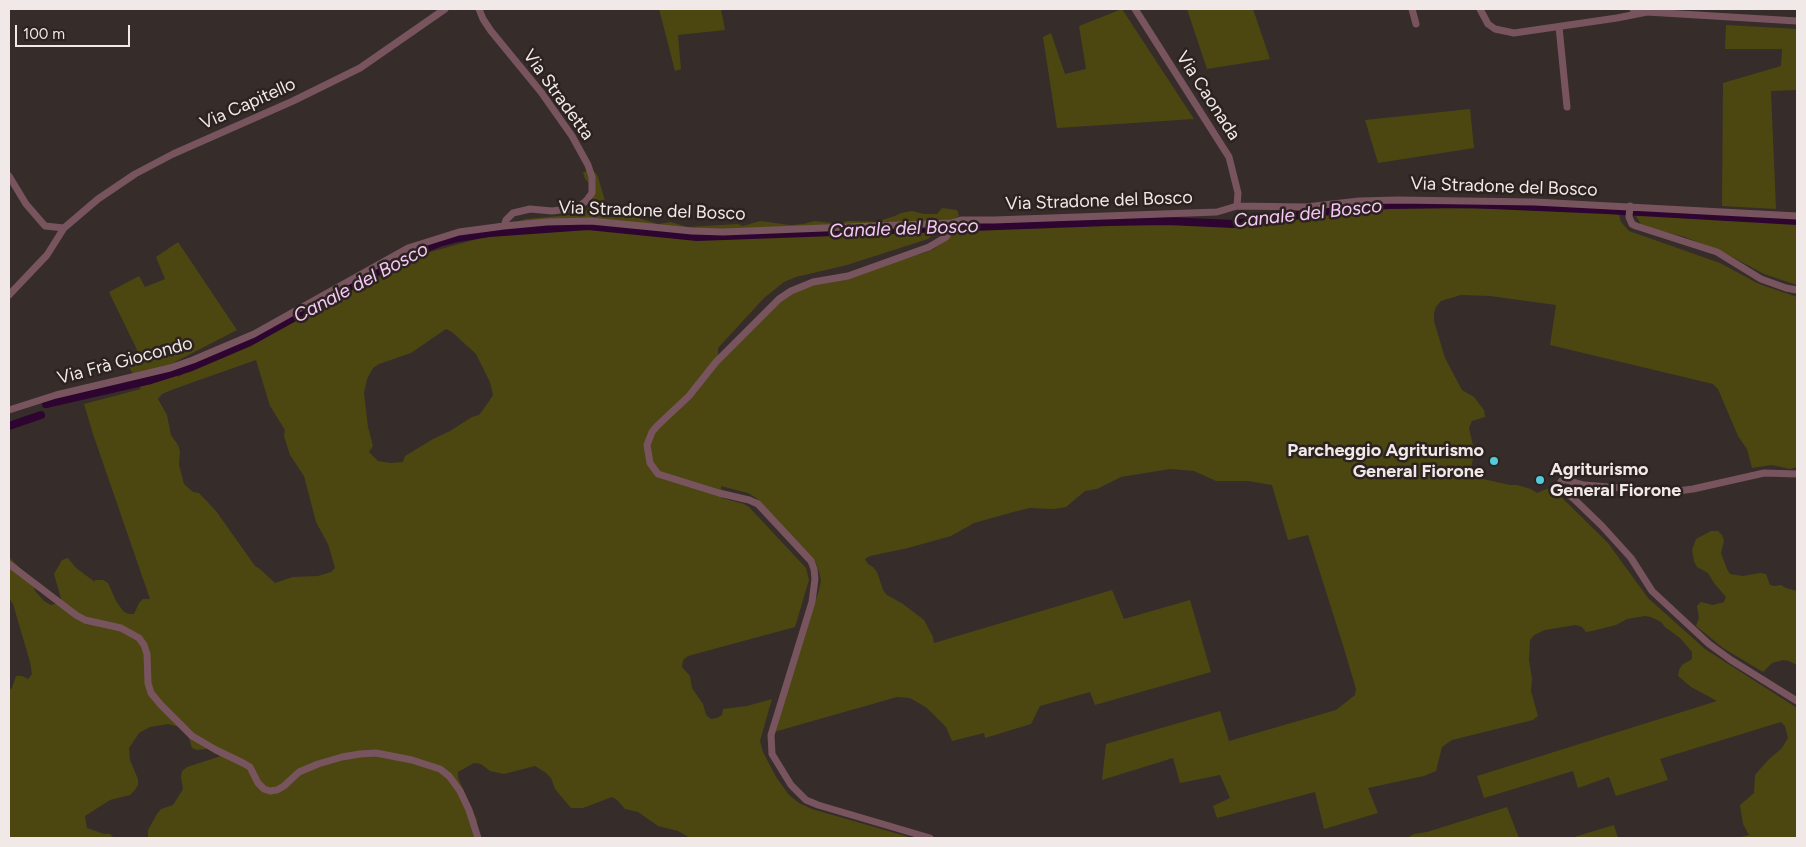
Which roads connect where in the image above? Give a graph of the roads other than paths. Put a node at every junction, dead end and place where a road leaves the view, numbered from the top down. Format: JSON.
{"nodes":[{"id":1,"x":445,"y":9,"type":"edge"},
{"id":2,"x":479,"y":9,"type":"edge"},
{"id":3,"x":1135,"y":9,"type":"edge"},
{"id":4,"x":1412,"y":9,"type":"edge"},
{"id":5,"x":1480,"y":9,"type":"edge"},
{"id":6,"x":1633,"y":9,"type":"edge"},
{"id":7,"x":1647,"y":12,"type":"junction"},
{"id":8,"x":1797,"y":21,"type":"edge"},
{"id":9,"x":1416,"y":24,"type":"dead end"},
{"id":10,"x":1559,"y":26,"type":"junction"},
{"id":11,"x":1567,"y":107,"type":"dead end"},
{"id":12,"x":9,"y":176,"type":"edge"},
{"id":13,"x":1237,"y":206,"type":"junction"},
{"id":14,"x":1630,"y":211,"type":"junction"},
{"id":15,"x":1797,"y":216,"type":"edge"},
{"id":16,"x":504,"y":226,"type":"junction"},
{"id":17,"x":951,"y":226,"type":"junction"},
{"id":18,"x":64,"y":228,"type":"junction"},
{"id":19,"x":1797,"y":290,"type":"edge"},
{"id":20,"x":327,"y":292,"type":"joint"},
{"id":21,"x":9,"y":295,"type":"edge"},
{"id":22,"x":9,"y":410,"type":"edge"},
{"id":23,"x":1797,"y":474,"type":"edge"},
{"id":24,"x":9,"y":564,"type":"edge"},
{"id":25,"x":1797,"y":701,"type":"edge"},
{"id":26,"x":478,"y":838,"type":"edge"},
{"id":27,"x":930,"y":838,"type":"edge"}],
"edges":[{"from":1,"to":18,"type":"street","name":"Via Capitello"},
{"from":2,"to":16,"type":"street","name":"Via Stradetta"},
{"from":3,"to":13,"type":"street","name":"Via Caonada"},
{"from":4,"to":9,"type":"street"},
{"from":5,"to":10,"type":"street"},
{"from":6,"to":7,"type":"street"},
{"from":7,"to":8,"type":"street"},
{"from":7,"to":10,"type":"street"},
{"from":10,"to":11,"type":"street"},
{"from":12,"to":18,"type":"street"},
{"from":13,"to":14,"type":"street","name":"Via Stradone del Bosco"},
{"from":13,"to":17,"type":"street","name":"Via Stradone del Bosco"},
{"from":14,"to":15,"type":"street","name":"Via Stradone del Bosco"},
{"from":14,"to":19,"type":"street"},
{"from":16,"to":17,"type":"street","name":"Via Stradone del Bosco"},
{"from":16,"to":20,"type":"street","name":"Via Stradone del Bosco"},
{"from":17,"to":27,"type":"street"},
{"from":18,"to":21,"type":"street","name":"Via Capitello"},
{"from":20,"to":22,"type":"street","name":"Via Frà Giocondo"},
{"from":23,"to":25,"type":"street"},
{"from":24,"to":26,"type":"street"}]}
